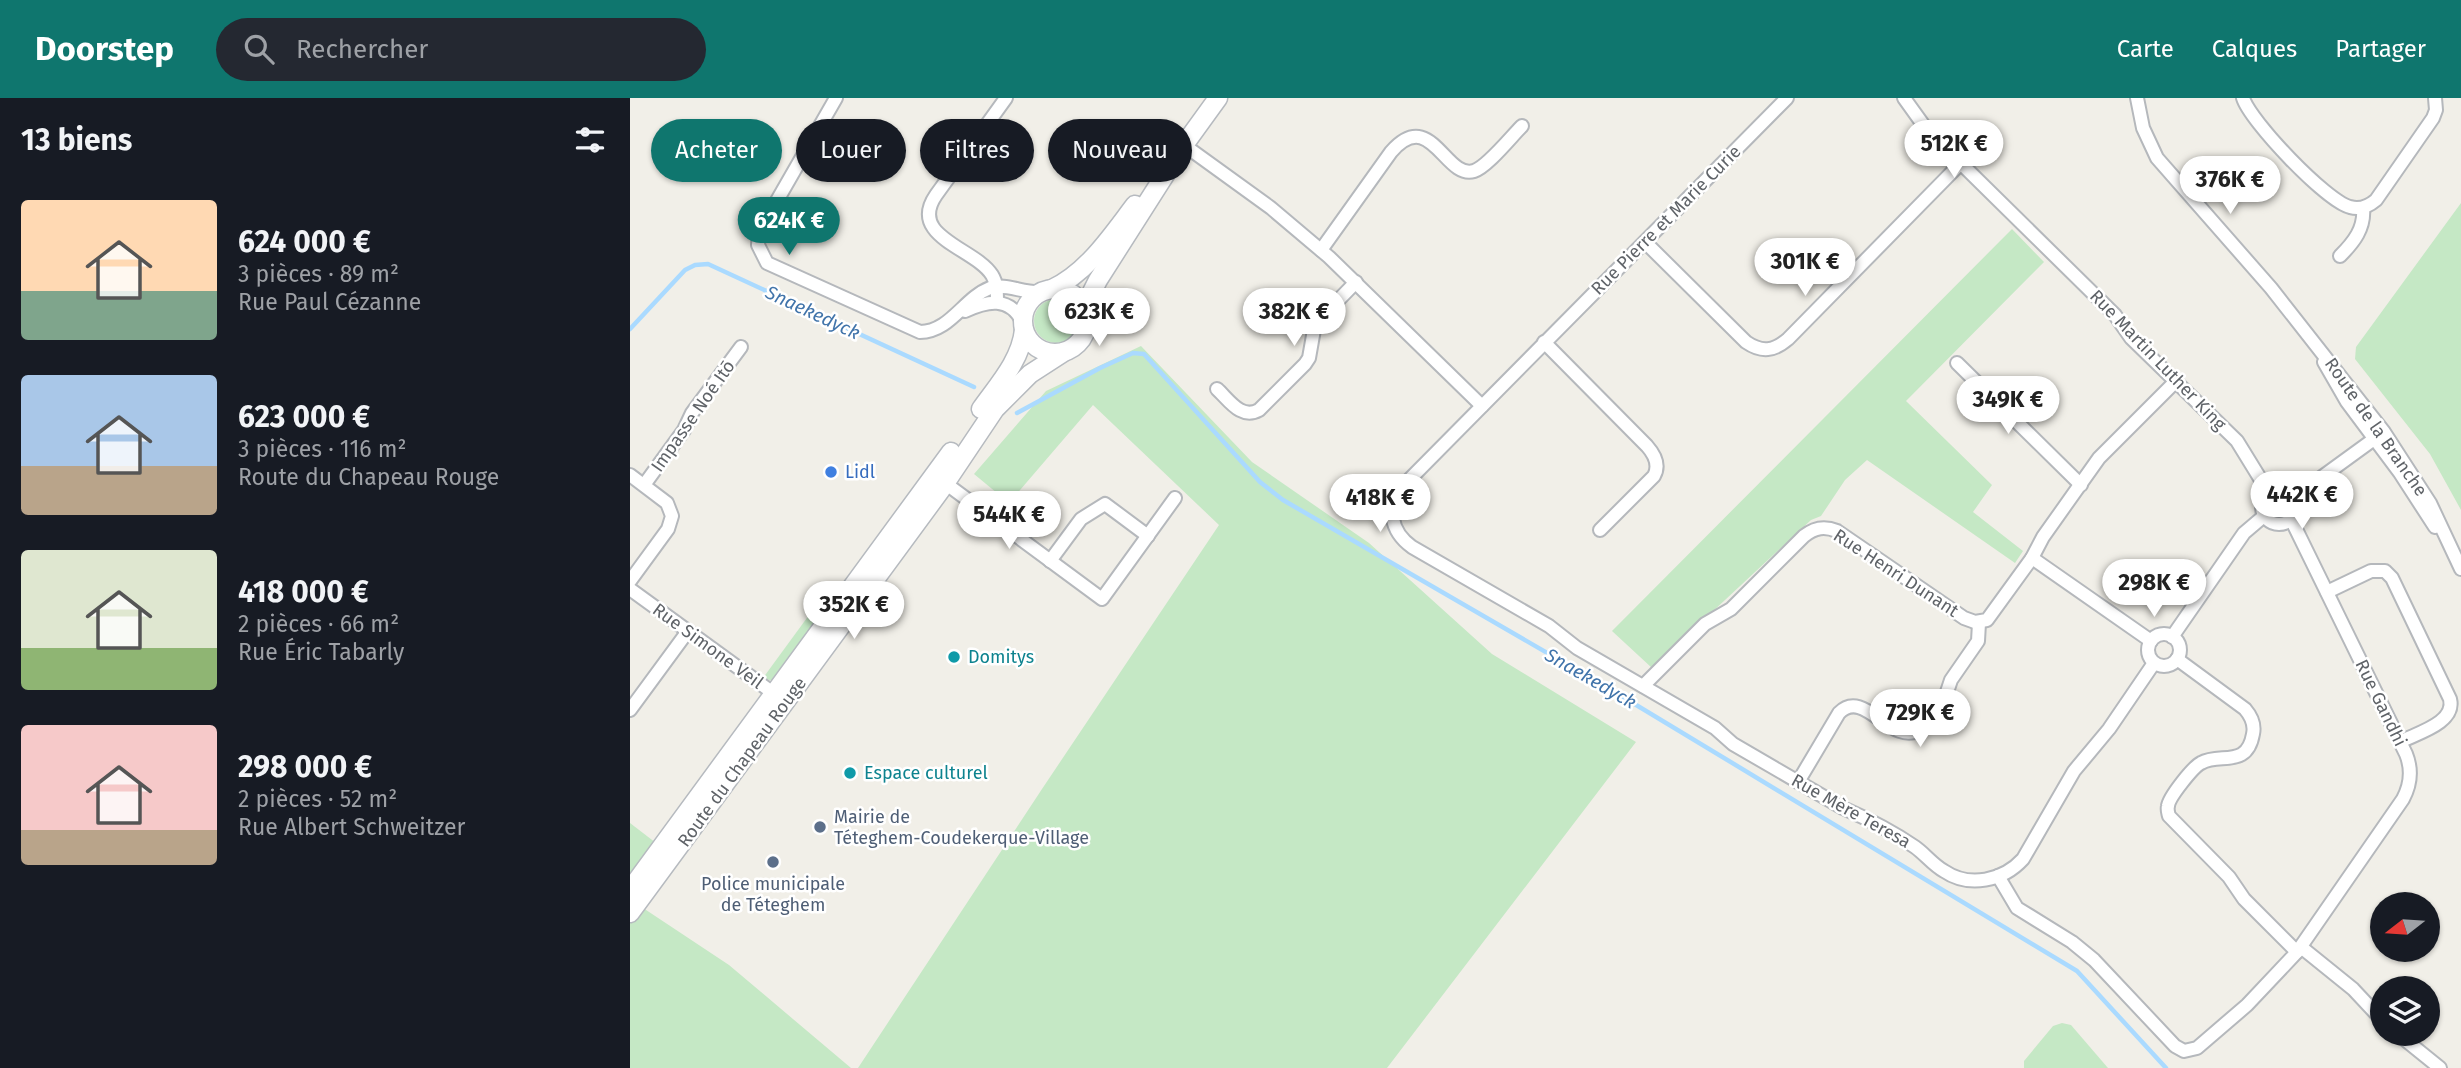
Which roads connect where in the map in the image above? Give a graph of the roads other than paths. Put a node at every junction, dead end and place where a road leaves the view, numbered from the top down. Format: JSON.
{"nodes":[{"id":1,"x":1006,"y":98,"type":"edge"},
{"id":2,"x":1218,"y":98,"type":"edge"},
{"id":3,"x":1787,"y":98,"type":"edge"},
{"id":4,"x":1904,"y":98,"type":"edge"},
{"id":5,"x":2137,"y":98,"type":"edge"},
{"id":6,"x":2243,"y":98,"type":"edge"},
{"id":7,"x":2438,"y":100,"type":"edge"},
{"id":8,"x":833,"y":102,"type":"edge"},
{"id":9,"x":1522,"y":126,"type":"dead end"},
{"id":10,"x":1192,"y":134,"type":"edge"},
{"id":11,"x":1192,"y":151,"type":"edge"},
{"id":12,"x":1961,"y":163,"type":"junction"},
{"id":13,"x":1154,"y":182,"type":"edge"},
{"id":14,"x":1160,"y":182,"type":"edge"},
{"id":15,"x":2363,"y":208,"type":"junction"},
{"id":16,"x":1645,"y":242,"type":"junction"},
{"id":17,"x":1321,"y":250,"type":"junction"},
{"id":18,"x":2340,"y":256,"type":"dead end"},
{"id":19,"x":1356,"y":282,"type":"junction"},
{"id":20,"x":996,"y":286,"type":"junction"},
{"id":21,"x":1046,"y":290,"type":"junction"},
{"id":22,"x":997,"y":302,"type":"junction"},
{"id":23,"x":1087,"y":315,"type":"junction"},
{"id":24,"x":952,"y":317,"type":"junction"},
{"id":25,"x":1023,"y":325,"type":"junction"},
{"id":26,"x":1544,"y":342,"type":"junction"},
{"id":27,"x":741,"y":347,"type":"dead end"},
{"id":28,"x":1064,"y":352,"type":"junction"},
{"id":29,"x":1957,"y":363,"type":"dead end"},
{"id":30,"x":2176,"y":381,"type":"junction"},
{"id":31,"x":1217,"y":389,"type":"dead end"},
{"id":32,"x":1482,"y":407,"type":"junction"},
{"id":33,"x":2379,"y":435,"type":"junction"},
{"id":34,"x":630,"y":475,"type":"edge"},
{"id":35,"x":940,"y":480,"type":"junction"},
{"id":36,"x":644,"y":485,"type":"junction"},
{"id":37,"x":2081,"y":485,"type":"junction"},
{"id":38,"x":2269,"y":493,"type":"junction"},
{"id":39,"x":1175,"y":498,"type":"dead end"},
{"id":40,"x":2293,"y":498,"type":"junction"},
{"id":41,"x":2264,"y":516,"type":"junction"},
{"id":42,"x":2291,"y":519,"type":"junction"},
{"id":43,"x":1600,"y":530,"type":"dead end"},
{"id":44,"x":1148,"y":536,"type":"junction"},
{"id":45,"x":2032,"y":558,"type":"junction"},
{"id":46,"x":1050,"y":561,"type":"junction"},
{"id":47,"x":2458,"y":563,"type":"edge"},
{"id":48,"x":630,"y":581,"type":"edge"},
{"id":49,"x":630,"y":589,"type":"edge"},
{"id":50,"x":2327,"y":592,"type":"junction"},
{"id":51,"x":1979,"y":623,"type":"junction"},
{"id":52,"x":688,"y":631,"type":"junction"},
{"id":53,"x":2172,"y":637,"type":"junction"},
{"id":54,"x":2151,"y":641,"type":"junction"},
{"id":55,"x":2177,"y":659,"type":"junction"},
{"id":56,"x":2154,"y":663,"type":"junction"},
{"id":57,"x":1643,"y":686,"type":"junction"},
{"id":58,"x":780,"y":698,"type":"junction"},
{"id":59,"x":630,"y":710,"type":"edge"},
{"id":60,"x":2400,"y":742,"type":"junction"},
{"id":61,"x":1798,"y":782,"type":"junction"},
{"id":62,"x":1998,"y":876,"type":"junction"},
{"id":63,"x":630,"y":890,"type":"edge"},
{"id":64,"x":630,"y":913,"type":"edge"},
{"id":65,"x":2299,"y":949,"type":"junction"},
{"id":66,"x":2370,"y":1007,"type":"edge"},
{"id":67,"x":2413,"y":1046,"type":"edge"},
{"id":68,"x":2440,"y":1068,"type":"edge"}],
"edges":[{"from":1,"to":20,"type":"street"},
{"from":2,"to":10,"type":"street"},
{"from":3,"to":16,"type":"street","name":"Rue Pierre et Marie Curie"},
{"from":4,"to":12,"type":"street","name":"Rue Martin Luther King"},
{"from":5,"to":33,"type":"street","name":"Route de la Branche"},
{"from":6,"to":15,"type":"street"},
{"from":7,"to":15,"type":"street"},
{"from":8,"to":24,"type":"street"},
{"from":9,"to":17,"type":"street"},
{"from":11,"to":17,"type":"street"},
{"from":12,"to":16,"type":"street"},
{"from":12,"to":30,"type":"street","name":"Rue Martin Luther King"},
{"from":13,"to":21,"type":"street"},
{"from":14,"to":23,"type":"street"},
{"from":15,"to":18,"type":"street"},
{"from":16,"to":26,"type":"street","name":"Rue Pierre et Marie Curie"},
{"from":17,"to":19,"type":"street"},
{"from":19,"to":31,"type":"street"},
{"from":19,"to":32,"type":"street"},
{"from":20,"to":21,"type":"street"},
{"from":20,"to":22,"type":"street"},
{"from":20,"to":24,"type":"street"},
{"from":21,"to":23,"type":"street"},
{"from":21,"to":25,"type":"street"},
{"from":22,"to":24,"type":"street"},
{"from":22,"to":25,"type":"street"},
{"from":23,"to":28,"type":"street"},
{"from":25,"to":28,"type":"street"},
{"from":25,"to":35,"type":"street","name":"Route du Chapeau Rouge"},
{"from":26,"to":32,"type":"street","name":"Rue Pierre et Marie Curie"},
{"from":26,"to":43,"type":"street"},
{"from":27,"to":36,"type":"street","name":"Impasse Noé Itō"},
{"from":28,"to":35,"type":"street","name":"Route du Chapeau Rouge"},
{"from":29,"to":37,"type":"street"},
{"from":30,"to":37,"type":"street","name":"Rue Henri Dunant"},
{"from":30,"to":38,"type":"street","name":"Rue Martin Luther King"},
{"from":32,"to":57,"type":"street","name":"Rue Mère Teresa"},
{"from":33,"to":40,"type":"street"},
{"from":33,"to":47,"type":"street","name":"Route de la Branche"},
{"from":34,"to":36,"type":"street","name":"Impasse Noé Itō"},
{"from":35,"to":46,"type":"street"},
{"from":35,"to":58,"type":"street","name":"Route du Chapeau Rouge"},
{"from":36,"to":48,"type":"street","name":"Impasse Noé Itō"},
{"from":37,"to":45,"type":"street","name":"Rue Henri Dunant"},
{"from":38,"to":40,"type":"street"},
{"from":38,"to":41,"type":"street"},
{"from":39,"to":44,"type":"street"},
{"from":40,"to":42,"type":"street"},
{"from":41,"to":42,"type":"street"},
{"from":41,"to":53,"type":"street"},
{"from":42,"to":50,"type":"street","name":"Rue Gandhi"},
{"from":44,"to":46,"type":"street"},
{"from":44,"to":46,"type":"street"},
{"from":45,"to":51,"type":"street","name":"Rue Henri Dunant"},
{"from":45,"to":54,"type":"street"},
{"from":49,"to":52,"type":"street","name":"Rue Simone Veil"},
{"from":50,"to":60,"type":"street","name":"Rue Gandhi"},
{"from":50,"to":60,"type":"street"},
{"from":51,"to":57,"type":"street","name":"Rue Henri Dunant"},
{"from":51,"to":61,"type":"street"},
{"from":52,"to":58,"type":"street","name":"Rue Simone Veil"},
{"from":52,"to":59,"type":"street"},
{"from":53,"to":54,"type":"street"},
{"from":53,"to":55,"type":"street"},
{"from":54,"to":56,"type":"street"},
{"from":55,"to":56,"type":"street"},
{"from":55,"to":65,"type":"street"},
{"from":56,"to":62,"type":"street"},
{"from":57,"to":61,"type":"street","name":"Rue Mère Teresa"},
{"from":58,"to":63,"type":"street","name":"Route du Chapeau Rouge"},
{"from":58,"to":64,"type":"street","name":"Route du Chapeau Rouge"},
{"from":60,"to":65,"type":"street","name":"Rue Gandhi"},
{"from":61,"to":62,"type":"street","name":"Rue Mère Teresa"},
{"from":62,"to":65,"type":"street"},
{"from":65,"to":66,"type":"street"},
{"from":67,"to":68,"type":"street"}]}
